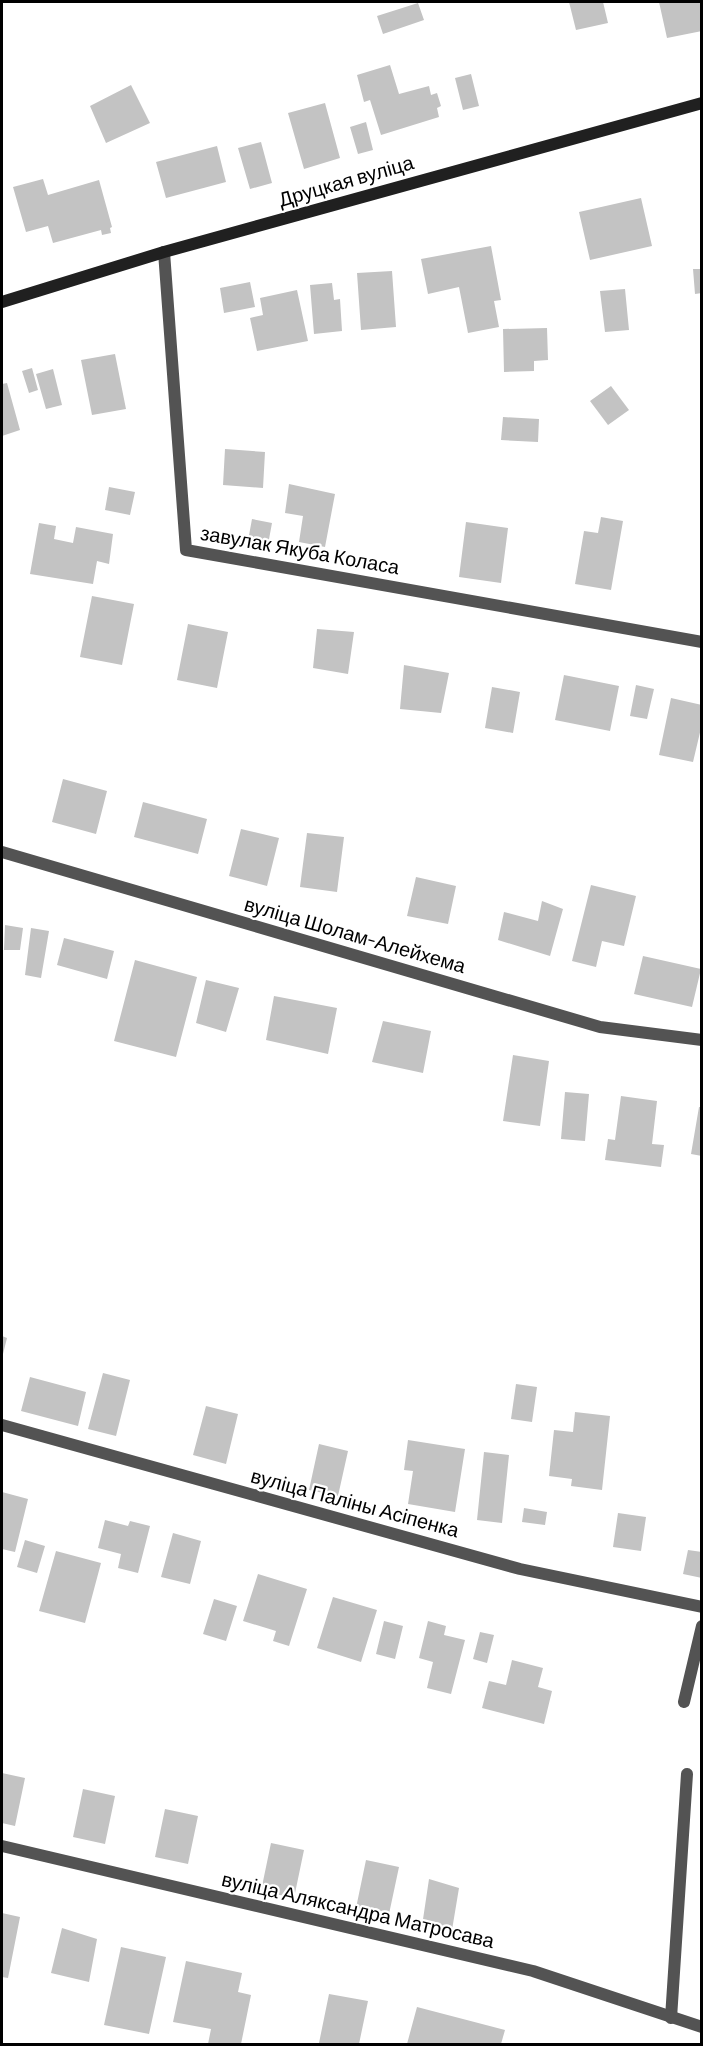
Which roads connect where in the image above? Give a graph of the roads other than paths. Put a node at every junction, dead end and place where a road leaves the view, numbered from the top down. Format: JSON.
{"nodes":[{"id":1,"x":702,"y":103,"type":"edge"},
{"id":2,"x":164,"y":252,"type":"junction"},
{"id":3,"x":2,"y":302,"type":"edge"},
{"id":4,"x":702,"y":642,"type":"edge"},
{"id":5,"x":2,"y":852,"type":"edge"},
{"id":6,"x":702,"y":1040,"type":"edge"},
{"id":7,"x":2,"y":1425,"type":"edge"},
{"id":8,"x":702,"y":1607,"type":"edge"},
{"id":9,"x":702,"y":1626,"type":"edge"},
{"id":10,"x":684,"y":1702,"type":"dead end"},
{"id":11,"x":687,"y":1774,"type":"dead end"},
{"id":12,"x":2,"y":1846,"type":"edge"},
{"id":13,"x":671,"y":2018,"type":"junction"},
{"id":14,"x":702,"y":2027,"type":"edge"}],
"edges":[{"from":1,"to":2,"type":"main road","name":"Друцкая вуліца"},
{"from":2,"to":3,"type":"main road","name":"Друцкая вуліца"},
{"from":2,"to":4,"type":"street","name":"завулак Якуба Коласа"},
{"from":5,"to":6,"type":"street","name":"вуліца Шолам-Алейхема"},
{"from":7,"to":8,"type":"street","name":"вуліца Паліны Асіпенка"},
{"from":9,"to":10,"type":"street"},
{"from":11,"to":13,"type":"street"},
{"from":12,"to":13,"type":"street","name":"вуліца Аляксандра Матросава"},
{"from":13,"to":14,"type":"street","name":"вуліца Аляксандра Матросава"}]}
